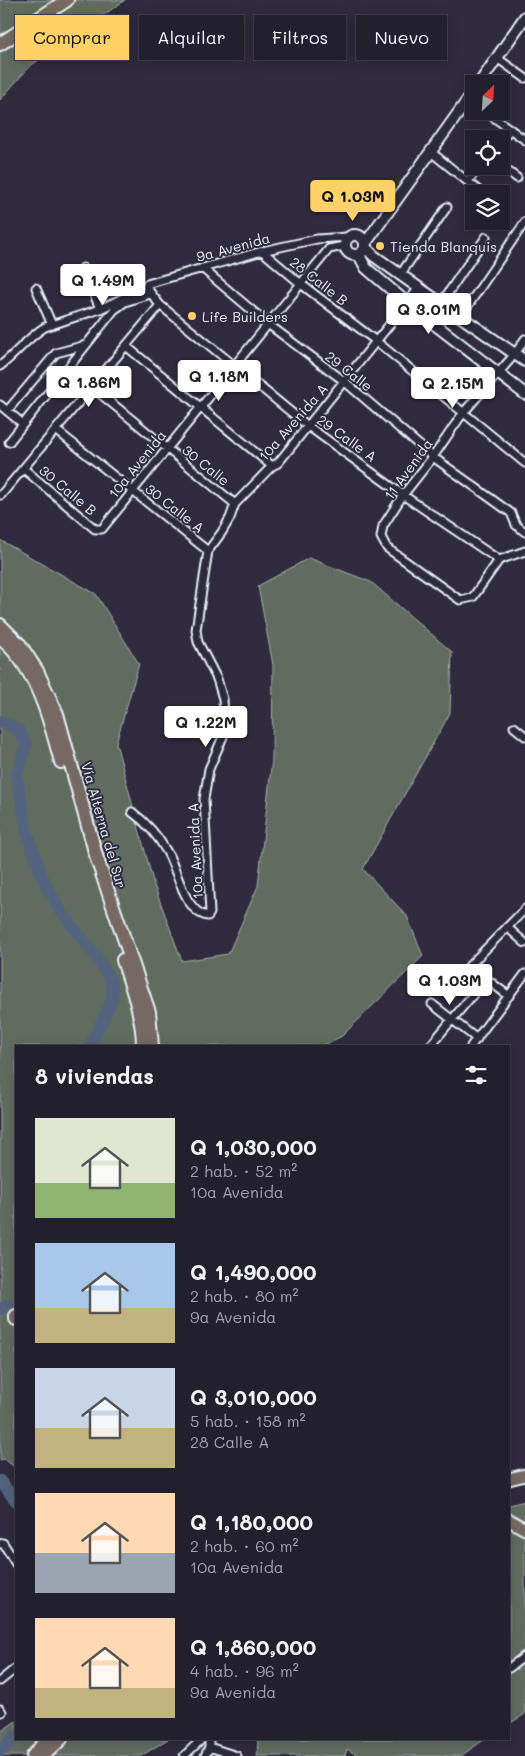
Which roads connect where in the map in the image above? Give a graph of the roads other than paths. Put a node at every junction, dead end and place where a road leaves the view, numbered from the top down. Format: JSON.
{"nodes":[{"id":1,"x":54,"y":0,"type":"edge"},
{"id":2,"x":67,"y":0,"type":"edge"},
{"id":3,"x":36,"y":15,"type":"edge"},
{"id":4,"x":39,"y":15,"type":"edge"},
{"id":5,"x":525,"y":19,"type":"edge"},
{"id":6,"x":15,"y":29,"type":"edge"},
{"id":7,"x":3,"y":37,"type":"edge"},
{"id":8,"x":497,"y":58,"type":"junction"},
{"id":9,"x":485,"y":75,"type":"edge"},
{"id":10,"x":525,"y":78,"type":"edge"},
{"id":11,"x":465,"y":107,"type":"edge"},
{"id":12,"x":496,"y":120,"type":"edge"},
{"id":13,"x":510,"y":130,"type":"joint"},
{"id":14,"x":525,"y":140,"type":"edge"},
{"id":15,"x":431,"y":152,"type":"junction"},
{"id":16,"x":510,"y":173,"type":"edge"},
{"id":17,"x":473,"y":175,"type":"edge"},
{"id":18,"x":517,"y":178,"type":"dead end"},
{"id":19,"x":468,"y":181,"type":"junction"},
{"id":20,"x":473,"y":185,"type":"edge"},
{"id":21,"x":447,"y":207,"type":"dead end"},
{"id":22,"x":525,"y":222,"type":"edge"},
{"id":23,"x":486,"y":237,"type":"dead end"},
{"id":24,"x":330,"y":239,"type":"junction"},
{"id":25,"x":346,"y":242,"type":"junction"},
{"id":26,"x":362,"y":245,"type":"junction"},
{"id":27,"x":329,"y":249,"type":"junction"},
{"id":28,"x":262,"y":251,"type":"junction"},
{"id":29,"x":83,"y":268,"type":"dead end"},
{"id":30,"x":202,"y":268,"type":"junction"},
{"id":31,"x":400,"y":275,"type":"junction"},
{"id":32,"x":300,"y":284,"type":"junction"},
{"id":33,"x":146,"y":287,"type":"junction"},
{"id":34,"x":36,"y":288,"type":"dead end"},
{"id":35,"x":419,"y":288,"type":"junction"},
{"id":36,"x":150,"y":294,"type":"junction"},
{"id":37,"x":442,"y":302,"type":"junction"},
{"id":38,"x":407,"y":303,"type":"junction"},
{"id":39,"x":160,"y":305,"type":"junction"},
{"id":40,"x":100,"y":309,"type":"junction"},
{"id":41,"x":461,"y":316,"type":"junction"},
{"id":42,"x":268,"y":324,"type":"junction"},
{"id":43,"x":52,"y":325,"type":"junction"},
{"id":44,"x":525,"y":339,"type":"edge"},
{"id":45,"x":376,"y":341,"type":"junction"},
{"id":46,"x":86,"y":345,"type":"junction"},
{"id":47,"x":126,"y":346,"type":"junction"},
{"id":48,"x":515,"y":354,"type":"junction"},
{"id":49,"x":525,"y":361,"type":"edge"},
{"id":50,"x":0,"y":366,"type":"edge"},
{"id":51,"x":234,"y":366,"type":"junction"},
{"id":52,"x":499,"y":373,"type":"junction"},
{"id":53,"x":344,"y":381,"type":"junction"},
{"id":54,"x":92,"y":387,"type":"junction"},
{"id":55,"x":525,"y":394,"type":"edge"},
{"id":56,"x":0,"y":405,"type":"edge"},
{"id":57,"x":201,"y":408,"type":"junction"},
{"id":58,"x":7,"y":411,"type":"junction"},
{"id":59,"x":463,"y":413,"type":"junction"},
{"id":60,"x":23,"y":424,"type":"junction"},
{"id":61,"x":308,"y":426,"type":"junction"},
{"id":62,"x":56,"y":430,"type":"junction"},
{"id":63,"x":9,"y":442,"type":"dead end"},
{"id":64,"x":167,"y":449,"type":"junction"},
{"id":65,"x":433,"y":457,"type":"junction"},
{"id":66,"x":525,"y":463,"type":"edge"},
{"id":67,"x":272,"y":466,"type":"junction"},
{"id":68,"x":24,"y":469,"type":"junction"},
{"id":69,"x":133,"y":491,"type":"junction"},
{"id":70,"x":1,"y":495,"type":"dead end"},
{"id":71,"x":403,"y":495,"type":"junction"},
{"id":72,"x":235,"y":504,"type":"junction"},
{"id":73,"x":98,"y":530,"type":"joint"},
{"id":74,"x":525,"y":532,"type":"edge"},
{"id":75,"x":208,"y":551,"type":"junction"},
{"id":76,"x":525,"y":551,"type":"edge"},
{"id":77,"x":499,"y":560,"type":"junction"},
{"id":78,"x":0,"y":625,"type":"edge"},
{"id":79,"x":0,"y":636,"type":"edge"},
{"id":80,"x":514,"y":727,"type":"dead end"},
{"id":81,"x":525,"y":736,"type":"edge"},
{"id":82,"x":132,"y":812,"type":"dead end"},
{"id":83,"x":525,"y":909,"type":"edge"},
{"id":84,"x":114,"y":921,"type":"junction"},
{"id":85,"x":507,"y":927,"type":"junction"},
{"id":86,"x":525,"y":944,"type":"edge"},
{"id":87,"x":525,"y":974,"type":"edge"},
{"id":88,"x":133,"y":979,"type":"junction"},
{"id":89,"x":486,"y":979,"type":"junction"},
{"id":90,"x":509,"y":996,"type":"junction"},
{"id":91,"x":432,"y":1004,"type":"dead end"},
{"id":92,"x":452,"y":1020,"type":"junction"},
{"id":93,"x":477,"y":1039,"type":"junction"},
{"id":94,"x":142,"y":1045,"type":"edge"},
{"id":95,"x":152,"y":1045,"type":"edge"},
{"id":96,"x":431,"y":1045,"type":"edge"},
{"id":97,"x":472,"y":1045,"type":"edge"},
{"id":98,"x":525,"y":1475,"type":"edge"},
{"id":99,"x":510,"y":1479,"type":"edge"},
{"id":100,"x":510,"y":1521,"type":"edge"},
{"id":101,"x":525,"y":1529,"type":"edge"},
{"id":102,"x":1,"y":1542,"type":"edge"},
{"id":103,"x":15,"y":1563,"type":"edge"},
{"id":104,"x":525,"y":1656,"type":"edge"},
{"id":105,"x":510,"y":1667,"type":"edge"},
{"id":106,"x":15,"y":1669,"type":"edge"},
{"id":107,"x":0,"y":1681,"type":"edge"},
{"id":108,"x":201,"y":1740,"type":"edge"},
{"id":109,"x":54,"y":1741,"type":"edge"},
{"id":110,"x":209,"y":1743,"type":"edge"},
{"id":111,"x":33,"y":1756,"type":"edge"},
{"id":112,"x":43,"y":1756,"type":"edge"},
{"id":113,"x":184,"y":1756,"type":"edge"},
{"id":114,"x":205,"y":1756,"type":"edge"},
{"id":115,"x":238,"y":1756,"type":"edge"}],
"edges":[{"from":1,"to":3,"type":"highway"},
{"from":2,"to":4,"type":"highway"},
{"from":5,"to":8,"type":"main road"},
{"from":6,"to":7,"type":"highway"},
{"from":8,"to":9,"type":"main road"},
{"from":8,"to":10,"type":"street"},
{"from":11,"to":15,"type":"main road"},
{"from":12,"to":13,"type":"street"},
{"from":13,"to":14,"type":"street"},
{"from":15,"to":19,"type":"street"},
{"from":15,"to":26,"type":"main road"},
{"from":16,"to":18,"type":"street"},
{"from":17,"to":19,"type":"street"},
{"from":19,"to":20,"type":"street"},
{"from":21,"to":31,"type":"street"},
{"from":22,"to":41,"type":"street"},
{"from":23,"to":37,"type":"street"},
{"from":24,"to":25,"type":"street","name":"9a Avenida"},
{"from":24,"to":27,"type":"street"},
{"from":24,"to":28,"type":"street","name":"9a Avenida"},
{"from":25,"to":26,"type":"main road"},
{"from":25,"to":26,"type":"main road"},
{"from":25,"to":27,"type":"street"},
{"from":26,"to":31,"type":"main road"},
{"from":26,"to":38,"type":"main road"},
{"from":27,"to":32,"type":"street","name":"10a Avenida"},
{"from":28,"to":30,"type":"street","name":"9a Avenida"},
{"from":28,"to":32,"type":"street","name":"28 Calle B"},
{"from":29,"to":40,"type":"street"},
{"from":30,"to":33,"type":"street","name":"9a Avenida"},
{"from":30,"to":42,"type":"street","name":"29 Calle"},
{"from":31,"to":35,"type":"main road"},
{"from":32,"to":42,"type":"street","name":"10a Avenida"},
{"from":32,"to":45,"type":"street","name":"28 Calle B"},
{"from":33,"to":36,"type":"street","name":"29 Calle A"},
{"from":33,"to":40,"type":"street","name":"9a Avenida"},
{"from":34,"to":43,"type":"street"},
{"from":35,"to":37,"type":"main road"},
{"from":35,"to":38,"type":"street","name":"10a Avenida A"},
{"from":36,"to":39,"type":"street","name":"29 Calle A"},
{"from":36,"to":46,"type":"street"},
{"from":37,"to":41,"type":"main road"},
{"from":38,"to":45,"type":"street","name":"10a Avenida A"},
{"from":38,"to":52,"type":"main road"},
{"from":39,"to":47,"type":"street"},
{"from":39,"to":51,"type":"street","name":"29 Calle A"},
{"from":40,"to":43,"type":"street","name":"9a Avenida"},
{"from":41,"to":48,"type":"main road"},
{"from":42,"to":51,"type":"street","name":"10a Avenida"},
{"from":42,"to":53,"type":"street","name":"29 Calle"},
{"from":43,"to":50,"type":"street","name":"9a Avenida"},
{"from":44,"to":48,"type":"street","name":"11 Avenida"},
{"from":45,"to":53,"type":"street","name":"10a Avenida A"},
{"from":45,"to":59,"type":"street","name":"28 Calle B"},
{"from":46,"to":58,"type":"street"},
{"from":46,"to":60,"type":"street"},
{"from":47,"to":54,"type":"street"},
{"from":47,"to":57,"type":"street"},
{"from":48,"to":49,"type":"main road"},
{"from":48,"to":52,"type":"street","name":"11 Avenida"},
{"from":51,"to":57,"type":"street","name":"10a Avenida"},
{"from":51,"to":61,"type":"street","name":"29 Calle A"},
{"from":52,"to":55,"type":"main road"},
{"from":52,"to":59,"type":"street","name":"11 Avenida"},
{"from":53,"to":61,"type":"street","name":"10a Avenida A"},
{"from":53,"to":65,"type":"street","name":"29 Calle"},
{"from":54,"to":62,"type":"street"},
{"from":54,"to":64,"type":"street","name":"30 Calle"},
{"from":56,"to":58,"type":"street"},
{"from":57,"to":64,"type":"street","name":"10a Avenida"},
{"from":57,"to":67,"type":"street"},
{"from":58,"to":60,"type":"street"},
{"from":59,"to":65,"type":"street","name":"11 Avenida"},
{"from":59,"to":66,"type":"street","name":"28 Calle B"},
{"from":60,"to":63,"type":"street"},
{"from":61,"to":67,"type":"street","name":"10a Avenida A"},
{"from":61,"to":71,"type":"street","name":"29 Calle A"},
{"from":62,"to":68,"type":"street"},
{"from":62,"to":69,"type":"street","name":"30 Calle A"},
{"from":64,"to":69,"type":"street","name":"10a Avenida"},
{"from":64,"to":72,"type":"street","name":"30 Calle"},
{"from":65,"to":71,"type":"street","name":"11 Avenida"},
{"from":65,"to":74,"type":"street","name":"29 Calle"},
{"from":67,"to":72,"type":"street","name":"10a Avenida A"},
{"from":68,"to":70,"type":"street"},
{"from":68,"to":73,"type":"street","name":"30 Calle B"},
{"from":69,"to":73,"type":"street","name":"10a Avenida"},
{"from":69,"to":75,"type":"street","name":"30 Calle A"},
{"from":71,"to":77,"type":"street","name":"29 Calle A"},
{"from":71,"to":77,"type":"street","name":"11 Avenida"},
{"from":72,"to":75,"type":"street","name":"10a Avenida A"},
{"from":75,"to":82,"type":"street","name":"10a Avenida A"},
{"from":76,"to":77,"type":"street"},
{"from":78,"to":84,"type":"highway","name":"Vía Alterna del Sur"},
{"from":79,"to":84,"type":"highway","name":"Vía Alterna del Sur"},
{"from":80,"to":81,"type":"street"},
{"from":83,"to":85,"type":"street"},
{"from":84,"to":88,"type":"highway","name":"Vía Alterna del Sur"},
{"from":85,"to":86,"type":"street"},
{"from":85,"to":89,"type":"street"},
{"from":87,"to":90,"type":"street"},
{"from":88,"to":94,"type":"highway","name":"Vía Alterna del Sur"},
{"from":88,"to":95,"type":"highway","name":"Vía Alterna del Sur"},
{"from":89,"to":90,"type":"street"},
{"from":89,"to":92,"type":"street"},
{"from":90,"to":93,"type":"street"},
{"from":91,"to":92,"type":"street"},
{"from":92,"to":93,"type":"street"},
{"from":92,"to":96,"type":"street"},
{"from":93,"to":97,"type":"street"},
{"from":98,"to":99,"type":"main road"},
{"from":100,"to":101,"type":"main road"},
{"from":102,"to":103,"type":"street"},
{"from":104,"to":105,"type":"street"},
{"from":106,"to":107,"type":"street"},
{"from":108,"to":113,"type":"street"},
{"from":109,"to":111,"type":"highway"},
{"from":109,"to":112,"type":"highway"},
{"from":110,"to":114,"type":"street"},
{"from":110,"to":115,"type":"street"}]}
